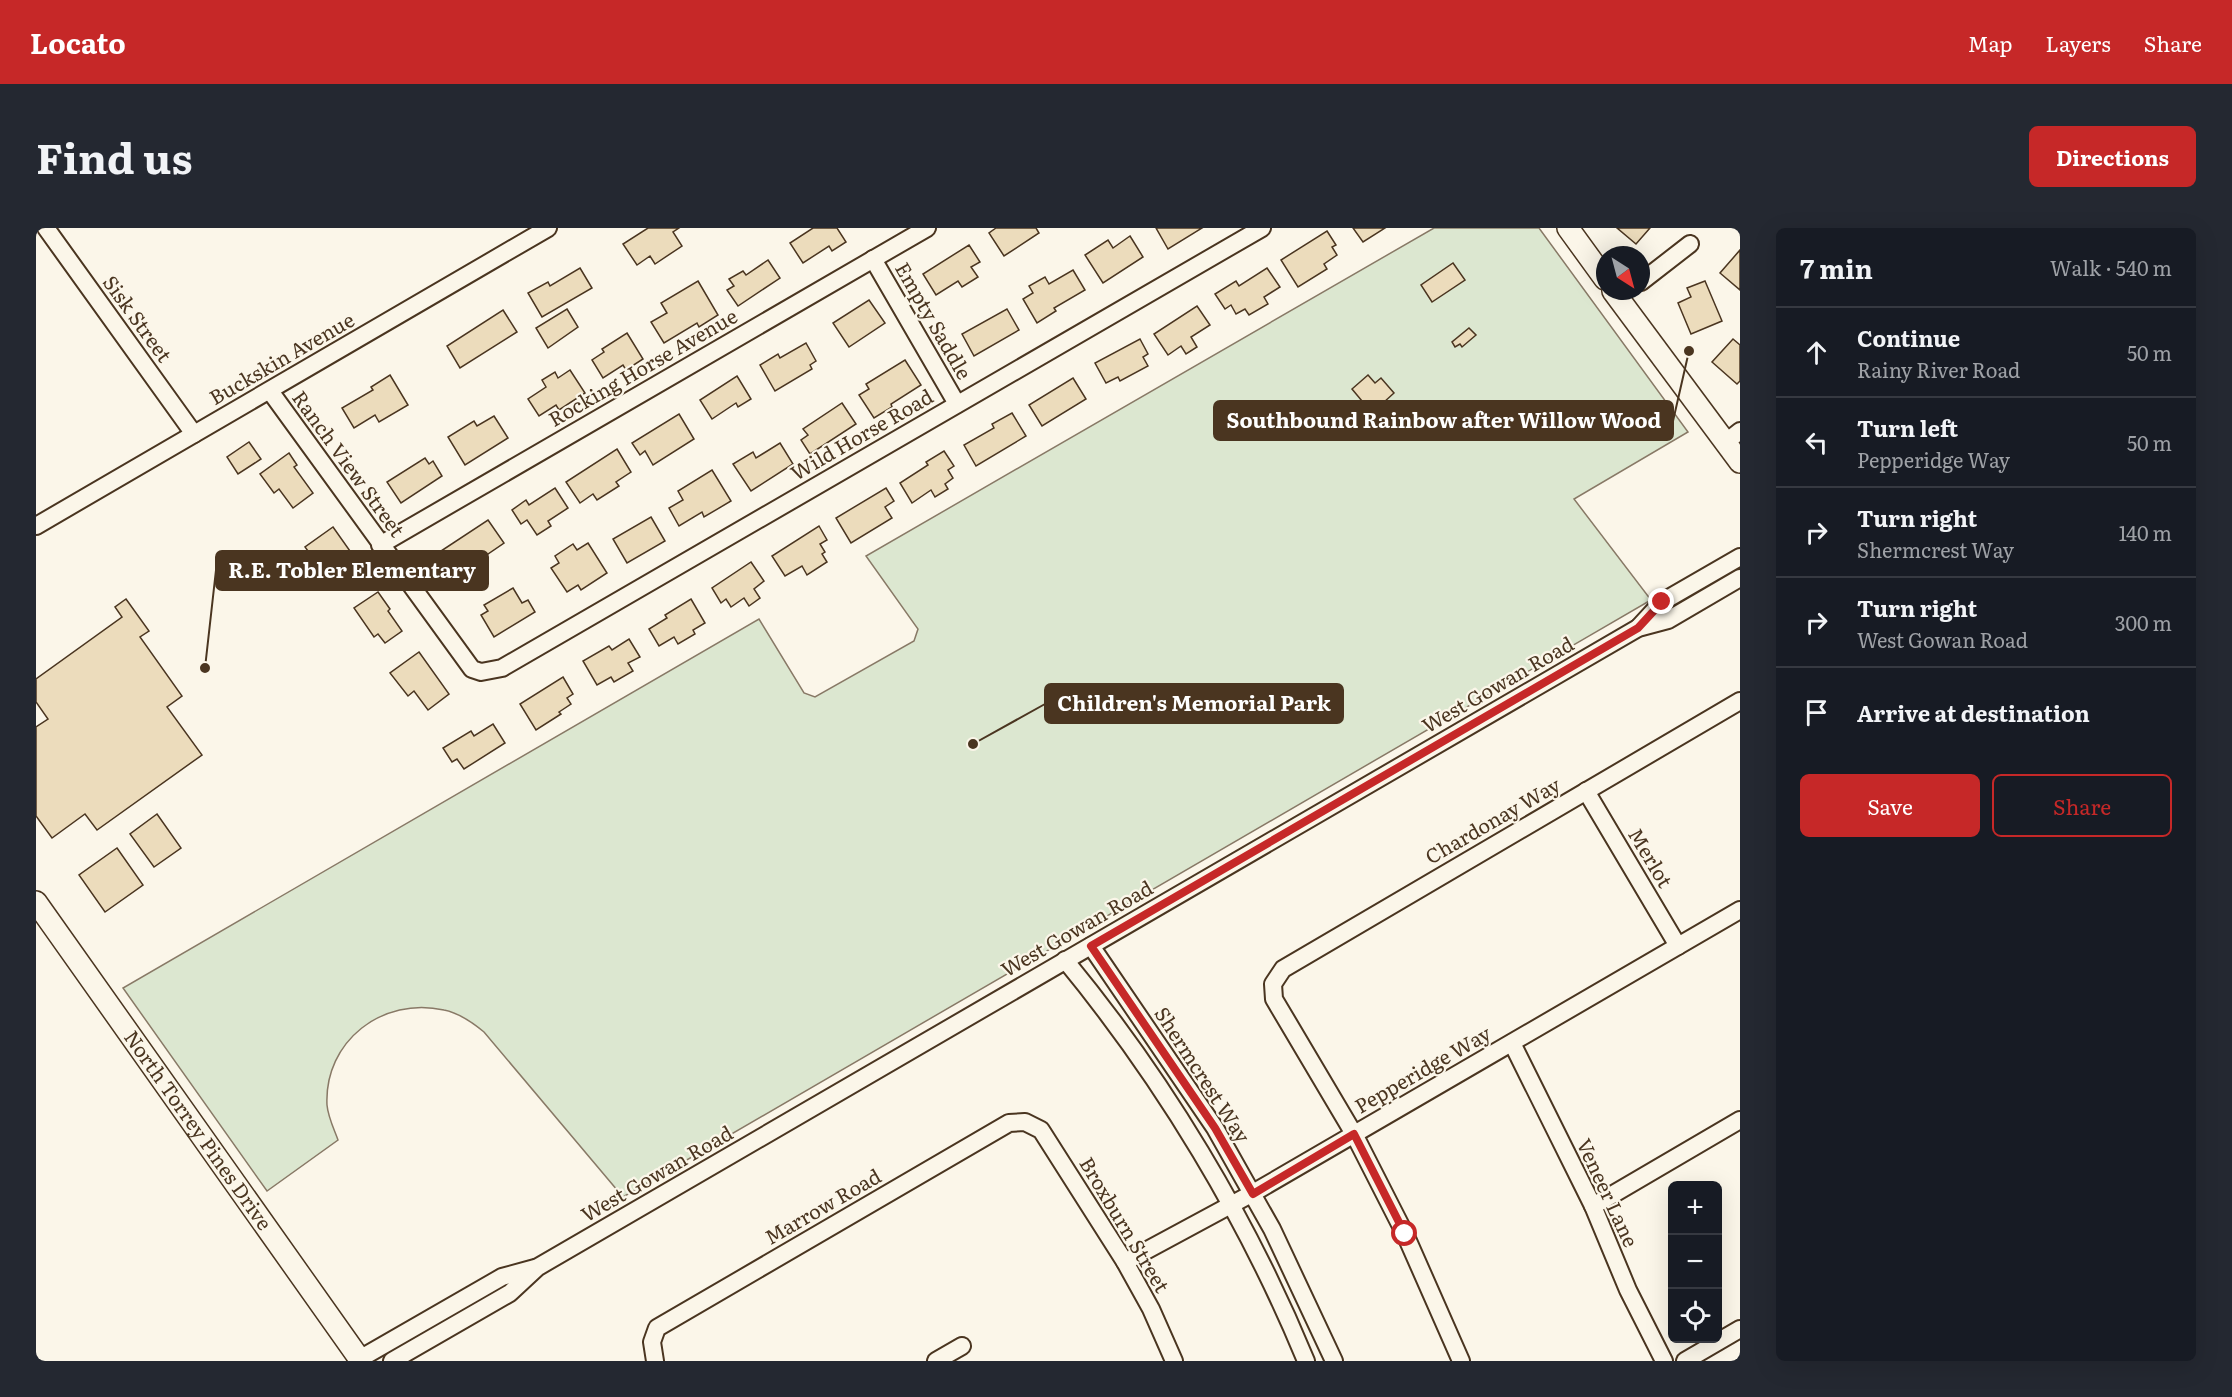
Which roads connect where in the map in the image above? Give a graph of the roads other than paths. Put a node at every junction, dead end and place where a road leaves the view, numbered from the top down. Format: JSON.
{"nodes":[{"id":1,"x":46,"y":228,"type":"edge"},
{"id":2,"x":548,"y":228,"type":"edge"},
{"id":3,"x":927,"y":228,"type":"edge"},
{"id":4,"x":1262,"y":228,"type":"edge"},
{"id":5,"x":1568,"y":228,"type":"edge"},
{"id":6,"x":1690,"y":244,"type":"dead end"},
{"id":7,"x":873,"y":259,"type":"junction"},
{"id":8,"x":1596,"y":267,"type":"edge"},
{"id":9,"x":1650,"y":275,"type":"edge"},
{"id":10,"x":1625,"y":300,"type":"edge"},
{"id":11,"x":270,"y":391,"type":"junction"},
{"id":12,"x":957,"y":404,"type":"junction"},
{"id":13,"x":194,"y":434,"type":"junction"},
{"id":14,"x":1733,"y":437,"type":"edge"},
{"id":15,"x":1740,"y":462,"type":"edge"},
{"id":16,"x":36,"y":526,"type":"edge"},
{"id":17,"x":380,"y":545,"type":"junction"},
{"id":18,"x":1740,"y":557,"type":"edge"},
{"id":19,"x":1740,"y":578,"type":"edge"},
{"id":20,"x":1638,"y":628,"type":"junction"},
{"id":21,"x":481,"y":672,"type":"joint"},
{"id":22,"x":1740,"y":701,"type":"edge"},
{"id":23,"x":1586,"y":791,"type":"junction"},
{"id":24,"x":36,"y":902,"type":"edge"},
{"id":25,"x":1740,"y":910,"type":"edge"},
{"id":26,"x":1091,"y":946,"type":"junction"},
{"id":27,"x":1678,"y":946,"type":"junction"},
{"id":28,"x":1065,"y":960,"type":"junction"},
{"id":29,"x":1512,"y":1043,"type":"junction"},
{"id":30,"x":1740,"y":1120,"type":"edge"},
{"id":31,"x":1024,"y":1122,"type":"joint"},
{"id":32,"x":1354,"y":1134,"type":"junction"},
{"id":33,"x":1253,"y":1194,"type":"junction"},
{"id":34,"x":1231,"y":1205,"type":"junction"},
{"id":35,"x":1593,"y":1206,"type":"junction"},
{"id":36,"x":1125,"y":1262,"type":"junction"},
{"id":37,"x":538,"y":1267,"type":"junction"},
{"id":38,"x":1740,"y":1329,"type":"edge"},
{"id":39,"x":962,"y":1346,"type":"dead end"},
{"id":40,"x":359,"y":1360,"type":"edge"},
{"id":41,"x":392,"y":1361,"type":"edge"},
{"id":42,"x":655,"y":1361,"type":"edge"},
{"id":43,"x":936,"y":1361,"type":"edge"},
{"id":44,"x":1174,"y":1361,"type":"edge"},
{"id":45,"x":1306,"y":1361,"type":"edge"},
{"id":46,"x":1334,"y":1361,"type":"edge"},
{"id":47,"x":1461,"y":1361,"type":"edge"},
{"id":48,"x":1664,"y":1361,"type":"edge"},
{"id":49,"x":1684,"y":1361,"type":"edge"}],
"edges":[{"from":1,"to":13,"type":"street","name":"Sisk Street"},
{"from":2,"to":11,"type":"street","name":"Buckskin Avenue"},
{"from":3,"to":7,"type":"street","name":"Rocking Horse Avenue"},
{"from":4,"to":12,"type":"street","name":"Wild Horse Road"},
{"from":5,"to":8,"type":"main road"},
{"from":6,"to":9,"type":"street"},
{"from":7,"to":12,"type":"street","name":"Empty Saddle"},
{"from":7,"to":17,"type":"street","name":"Rocking Horse Avenue"},
{"from":10,"to":14,"type":"main road"},
{"from":11,"to":13,"type":"street","name":"Buckskin Avenue"},
{"from":11,"to":17,"type":"street","name":"Ranch View Street"},
{"from":12,"to":21,"type":"street","name":"Wild Horse Road"},
{"from":13,"to":16,"type":"street","name":"Buckskin Avenue"},
{"from":14,"to":15,"type":"main road"},
{"from":17,"to":21,"type":"street","name":"Ranch View Street"},
{"from":18,"to":20,"type":"street","name":"West Gowan Road"},
{"from":19,"to":20,"type":"street","name":"West Gowan Road"},
{"from":20,"to":26,"type":"street","name":"West Gowan Road"},
{"from":22,"to":23,"type":"street","name":"Chardonay Way"},
{"from":23,"to":27,"type":"street","name":"Merlot"},
{"from":23,"to":32,"type":"street","name":"Chardonay Way"},
{"from":24,"to":40,"type":"main road","name":"North Torrey Pines Drive"},
{"from":25,"to":27,"type":"street","name":"Pepperidge Way"},
{"from":26,"to":28,"type":"street","name":"West Gowan Road"},
{"from":26,"to":33,"type":"street","name":"Shermcrest Way"},
{"from":27,"to":29,"type":"street","name":"Pepperidge Way"},
{"from":28,"to":34,"type":"street"},
{"from":28,"to":37,"type":"street","name":"West Gowan Road"},
{"from":29,"to":32,"type":"street","name":"Pepperidge Way"},
{"from":29,"to":35,"type":"street","name":"Veneer Lane"},
{"from":30,"to":35,"type":"street"},
{"from":31,"to":36,"type":"street","name":"Broxburn Street"},
{"from":31,"to":42,"type":"street","name":"Marrow Road"},
{"from":32,"to":33,"type":"street","name":"Pepperidge Way"},
{"from":32,"to":47,"type":"street"},
{"from":33,"to":34,"type":"street","name":"Pepperidge Way"},
{"from":33,"to":46,"type":"street","name":"Shermcrest Way"},
{"from":34,"to":36,"type":"street","name":"Pepperidge Way"},
{"from":34,"to":45,"type":"street"},
{"from":35,"to":48,"type":"street","name":"Veneer Lane"},
{"from":36,"to":44,"type":"street","name":"Broxburn Street"},
{"from":37,"to":40,"type":"street","name":"West Gowan Road"},
{"from":37,"to":41,"type":"street","name":"West Gowan Road"},
{"from":38,"to":49,"type":"street"},
{"from":39,"to":43,"type":"street"}]}
